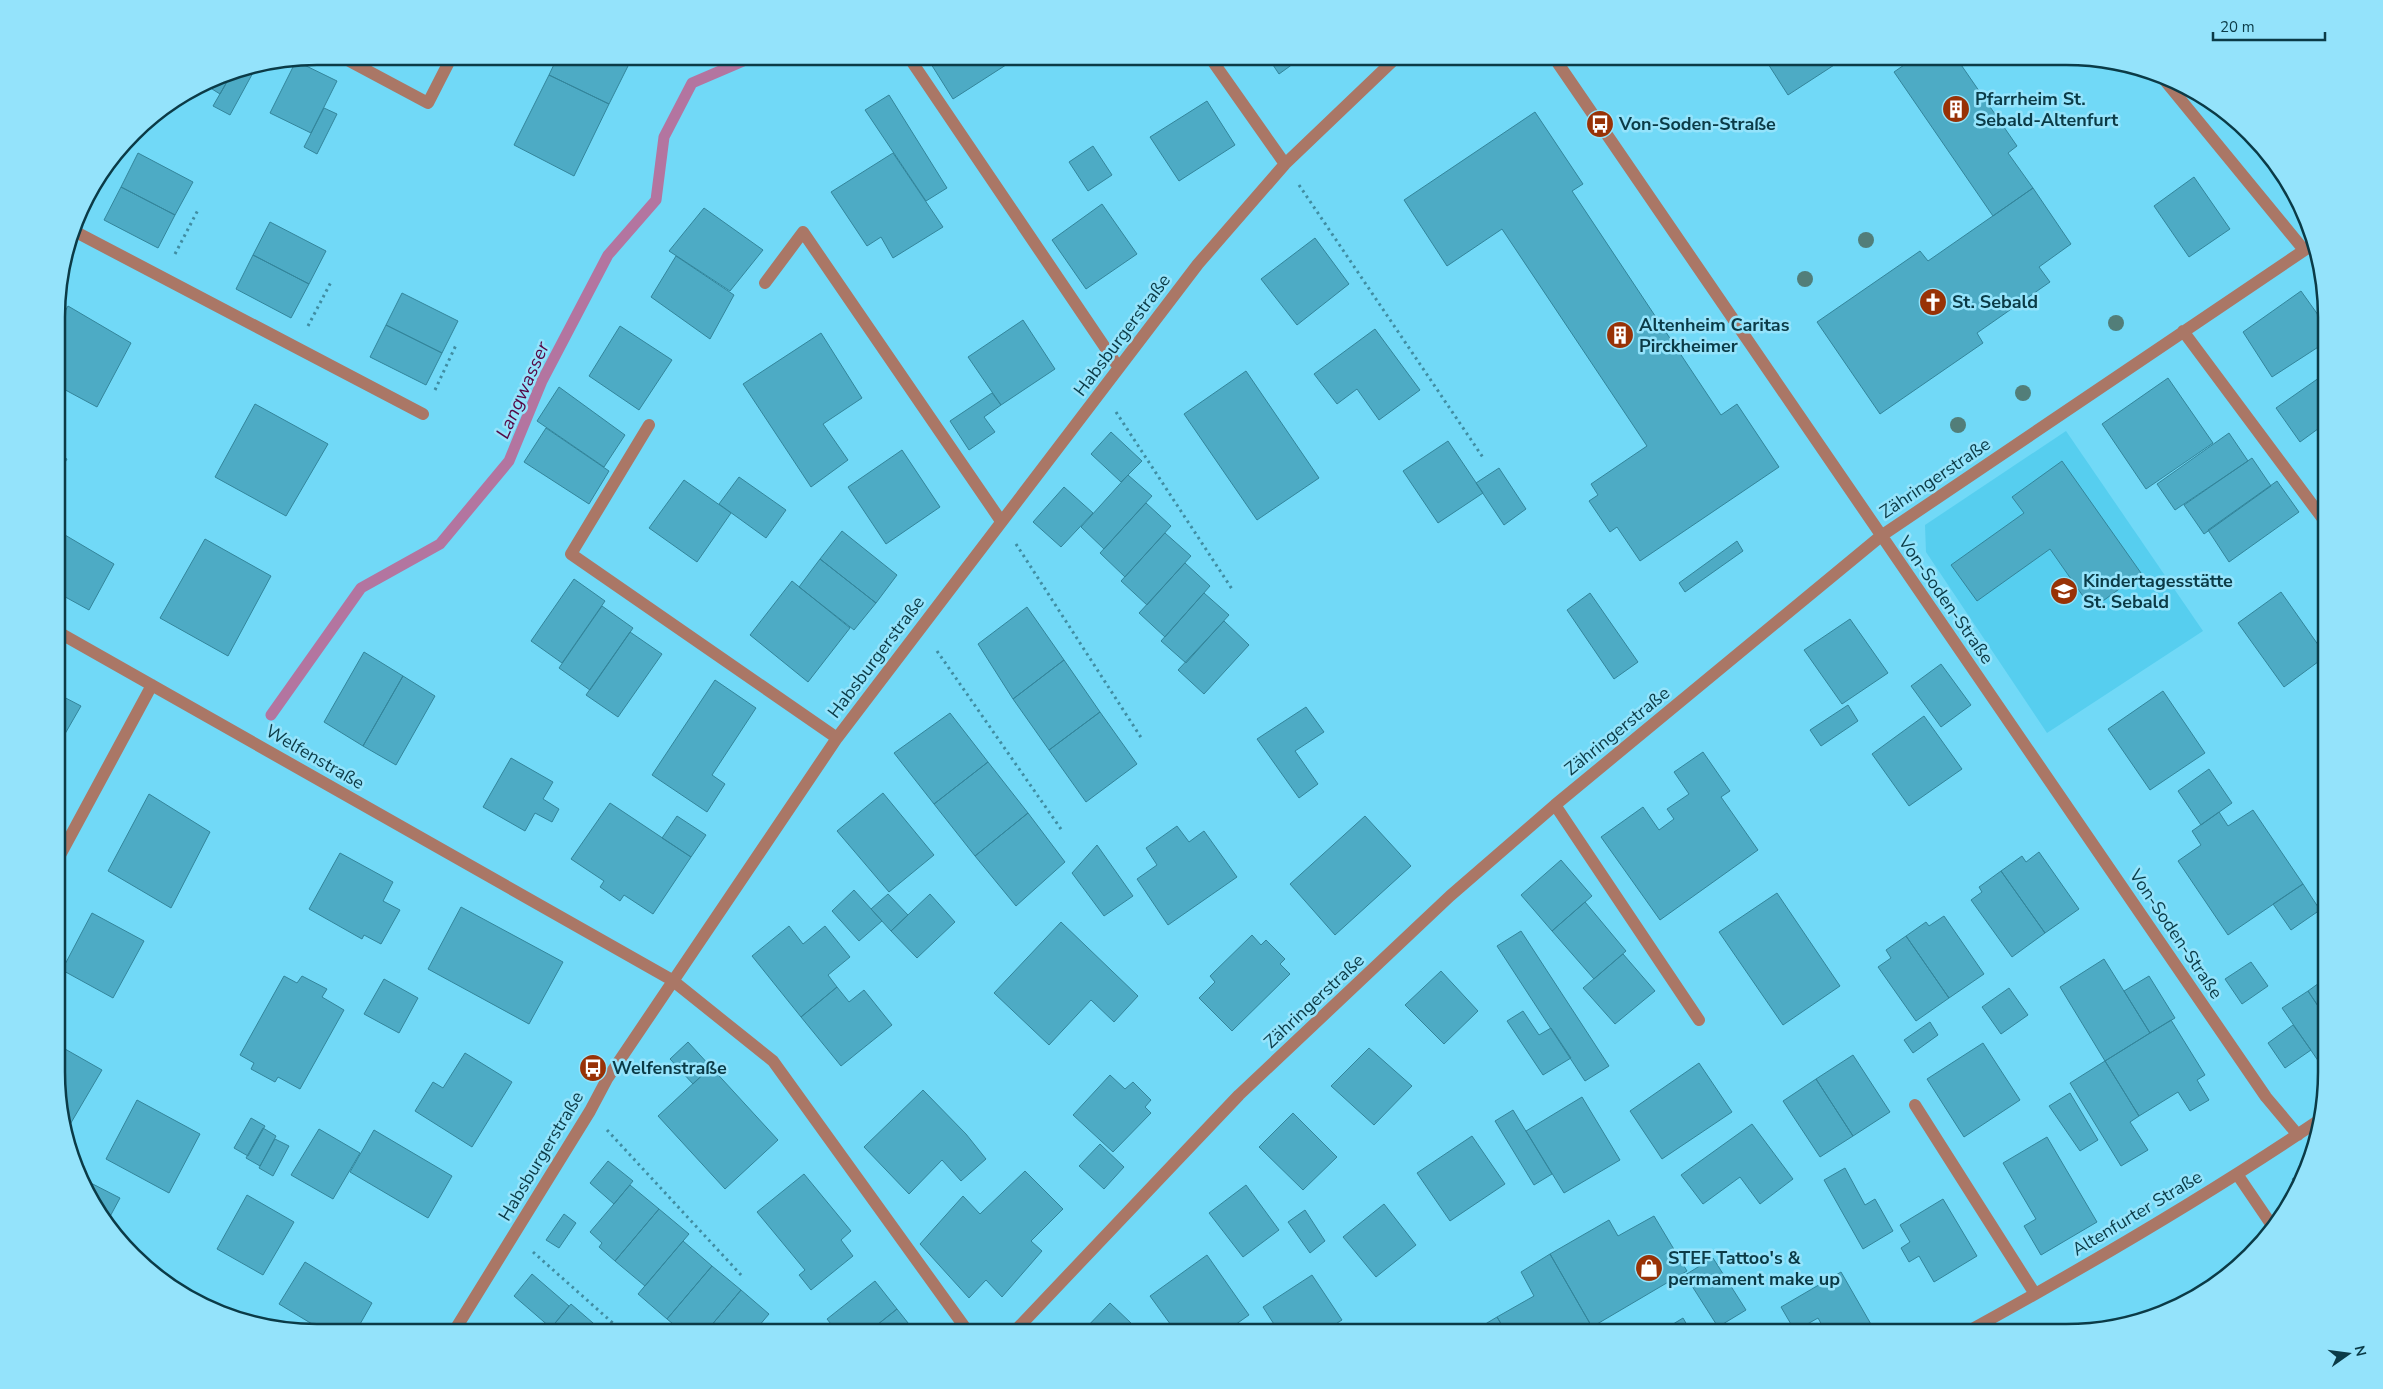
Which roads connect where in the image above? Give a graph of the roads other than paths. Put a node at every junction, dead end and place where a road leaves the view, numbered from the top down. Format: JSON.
{"nodes":[{"id":1,"x":357,"y":65,"type":"edge"},
{"id":2,"x":447,"y":65,"type":"edge"},
{"id":3,"x":914,"y":65,"type":"edge"},
{"id":4,"x":1215,"y":65,"type":"edge"},
{"id":5,"x":1388,"y":65,"type":"edge"},
{"id":6,"x":1559,"y":65,"type":"edge"},
{"id":7,"x":2172,"y":88,"type":"edge"},
{"id":8,"x":1284,"y":164,"type":"junction"},
{"id":9,"x":79,"y":234,"type":"edge"},
{"id":10,"x":2307,"y":243,"type":"edge"},
{"id":11,"x":2308,"y":248,"type":"edge"},
{"id":12,"x":765,"y":283,"type":"dead end"},
{"id":13,"x":2183,"y":330,"type":"junction"},
{"id":14,"x":1119,"y":368,"type":"junction"},
{"id":15,"x":423,"y":414,"type":"road end"},
{"id":16,"x":650,"y":425,"type":"dead end"},
{"id":17,"x":2318,"y":512,"type":"edge"},
{"id":18,"x":1001,"y":521,"type":"junction"},
{"id":19,"x":1881,"y":536,"type":"junction"},
{"id":20,"x":65,"y":636,"type":"edge"},
{"id":21,"x":152,"y":684,"type":"junction"},
{"id":22,"x":836,"y":738,"type":"junction"},
{"id":23,"x":1555,"y":805,"type":"junction"},
{"id":24,"x":65,"y":846,"type":"edge"},
{"id":25,"x":672,"y":980,"type":"junction"},
{"id":26,"x":1699,"y":1020,"type":"dead end"},
{"id":27,"x":1915,"y":1105,"type":"dead end"},
{"id":28,"x":2312,"y":1125,"type":"edge"},
{"id":29,"x":2298,"y":1135,"type":"junction"},
{"id":30,"x":2237,"y":1174,"type":"junction"},
{"id":31,"x":2269,"y":1221,"type":"edge"},
{"id":32,"x":2036,"y":1294,"type":"junction"},
{"id":33,"x":459,"y":1324,"type":"edge"},
{"id":34,"x":961,"y":1324,"type":"edge"},
{"id":35,"x":1021,"y":1324,"type":"edge"},
{"id":36,"x":1982,"y":1324,"type":"edge"}],
"edges":[{"from":1,"to":2,"type":"street"},
{"from":3,"to":14,"type":"street"},
{"from":4,"to":8,"type":"street"},
{"from":5,"to":8,"type":"street","name":"Habsburgerstraße"},
{"from":6,"to":19,"type":"street","name":"Von-Soden-Straße"},
{"from":7,"to":10,"type":"street"},
{"from":8,"to":14,"type":"street","name":"Habsburgerstraße"},
{"from":9,"to":15,"type":"street"},
{"from":11,"to":13,"type":"street","name":"Zähringerstraße"},
{"from":12,"to":18,"type":"street"},
{"from":13,"to":17,"type":"street"},
{"from":13,"to":19,"type":"street","name":"Zähringerstraße"},
{"from":14,"to":18,"type":"street","name":"Habsburgerstraße"},
{"from":16,"to":22,"type":"street"},
{"from":18,"to":22,"type":"street","name":"Habsburgerstraße"},
{"from":19,"to":23,"type":"street","name":"Zähringerstraße"},
{"from":19,"to":29,"type":"street","name":"Von-Soden-Straße"},
{"from":20,"to":21,"type":"street","name":"Welfenstraße"},
{"from":21,"to":24,"type":"street"},
{"from":21,"to":25,"type":"street","name":"Welfenstraße"},
{"from":22,"to":25,"type":"street","name":"Habsburgerstraße"},
{"from":23,"to":26,"type":"street"},
{"from":23,"to":35,"type":"street","name":"Zähringerstraße"},
{"from":25,"to":33,"type":"street","name":"Habsburgerstraße"},
{"from":25,"to":34,"type":"street","name":"Welfenstraße"},
{"from":27,"to":32,"type":"street"},
{"from":28,"to":29,"type":"street","name":"Altenfurter Straße"},
{"from":29,"to":30,"type":"street","name":"Altenfurter Straße"},
{"from":30,"to":31,"type":"street"},
{"from":30,"to":32,"type":"street","name":"Altenfurter Straße"},
{"from":32,"to":36,"type":"street","name":"Altenfurter Straße"}]}
